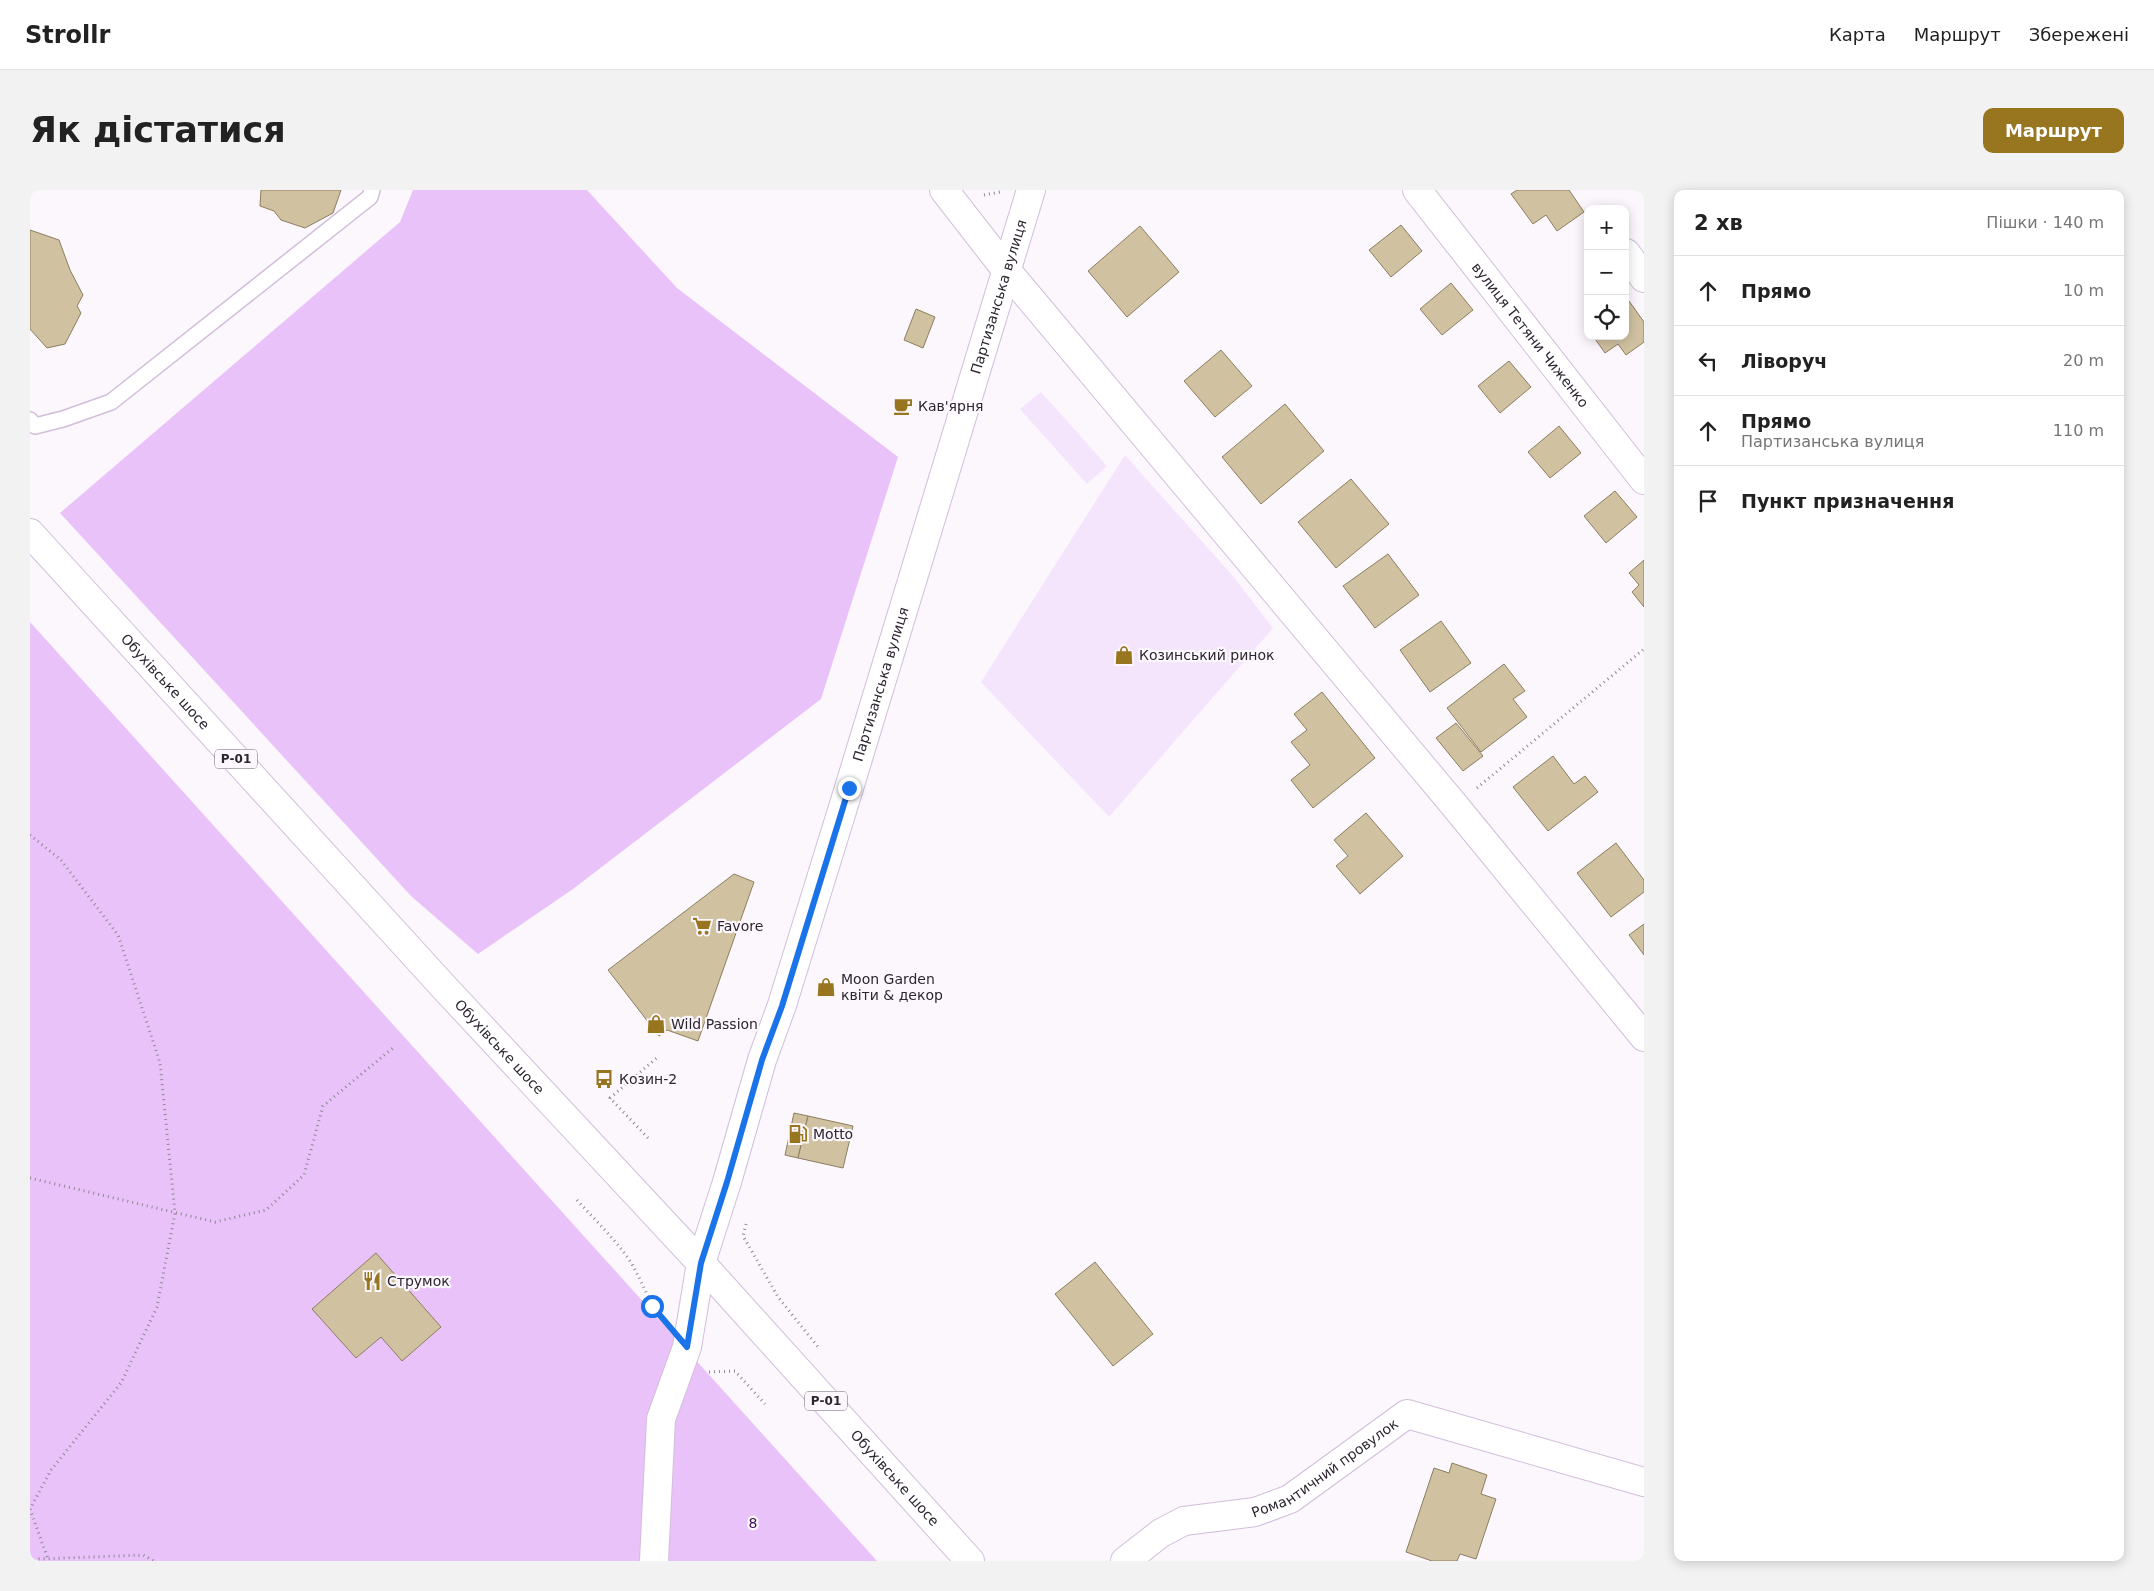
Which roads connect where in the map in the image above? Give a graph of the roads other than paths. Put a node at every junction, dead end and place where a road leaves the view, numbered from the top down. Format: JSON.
{"nodes":[{"id":1,"x":372,"y":190,"type":"edge"},
{"id":2,"x":944,"y":190,"type":"edge"},
{"id":3,"x":1417,"y":190,"type":"edge"},
{"id":4,"x":1019,"y":191,"type":"edge"},
{"id":5,"x":1629,"y":257,"type":"edge"},
{"id":6,"x":1007,"y":271,"type":"junction"},
{"id":7,"x":1644,"y":278,"type":"edge"},
{"id":8,"x":30,"y":420,"type":"edge"},
{"id":9,"x":1644,"y":480,"type":"edge"},
{"id":10,"x":30,"y":533,"type":"edge"},
{"id":11,"x":1644,"y":1037,"type":"edge"},
{"id":12,"x":701,"y":1263,"type":"junction"},
{"id":13,"x":1644,"y":1482,"type":"edge"},
{"id":14,"x":654,"y":1561,"type":"edge"},
{"id":15,"x":970,"y":1561,"type":"edge"},
{"id":16,"x":1125,"y":1561,"type":"edge"}],
"edges":[{"from":1,"to":8,"type":"lane"},
{"from":2,"to":6,"type":"street"},
{"from":3,"to":9,"type":"street","name":"вулиця Тетяни Чиженко"},
{"from":4,"to":6,"type":"street","name":"Партизанська вулиця"},
{"from":5,"to":7,"type":"street"},
{"from":6,"to":11,"type":"street"},
{"from":6,"to":12,"type":"street","name":"Партизанська вулиця"},
{"from":10,"to":12,"type":"street","name":"Обухівське шосе","number":"Р-01"},
{"from":12,"to":14,"type":"street","name":"Партизанська вулиця"},
{"from":12,"to":15,"type":"street","name":"Обухівське шосе","number":"Р-01"},
{"from":13,"to":16,"type":"street","name":"Романтичний провулок"}]}
